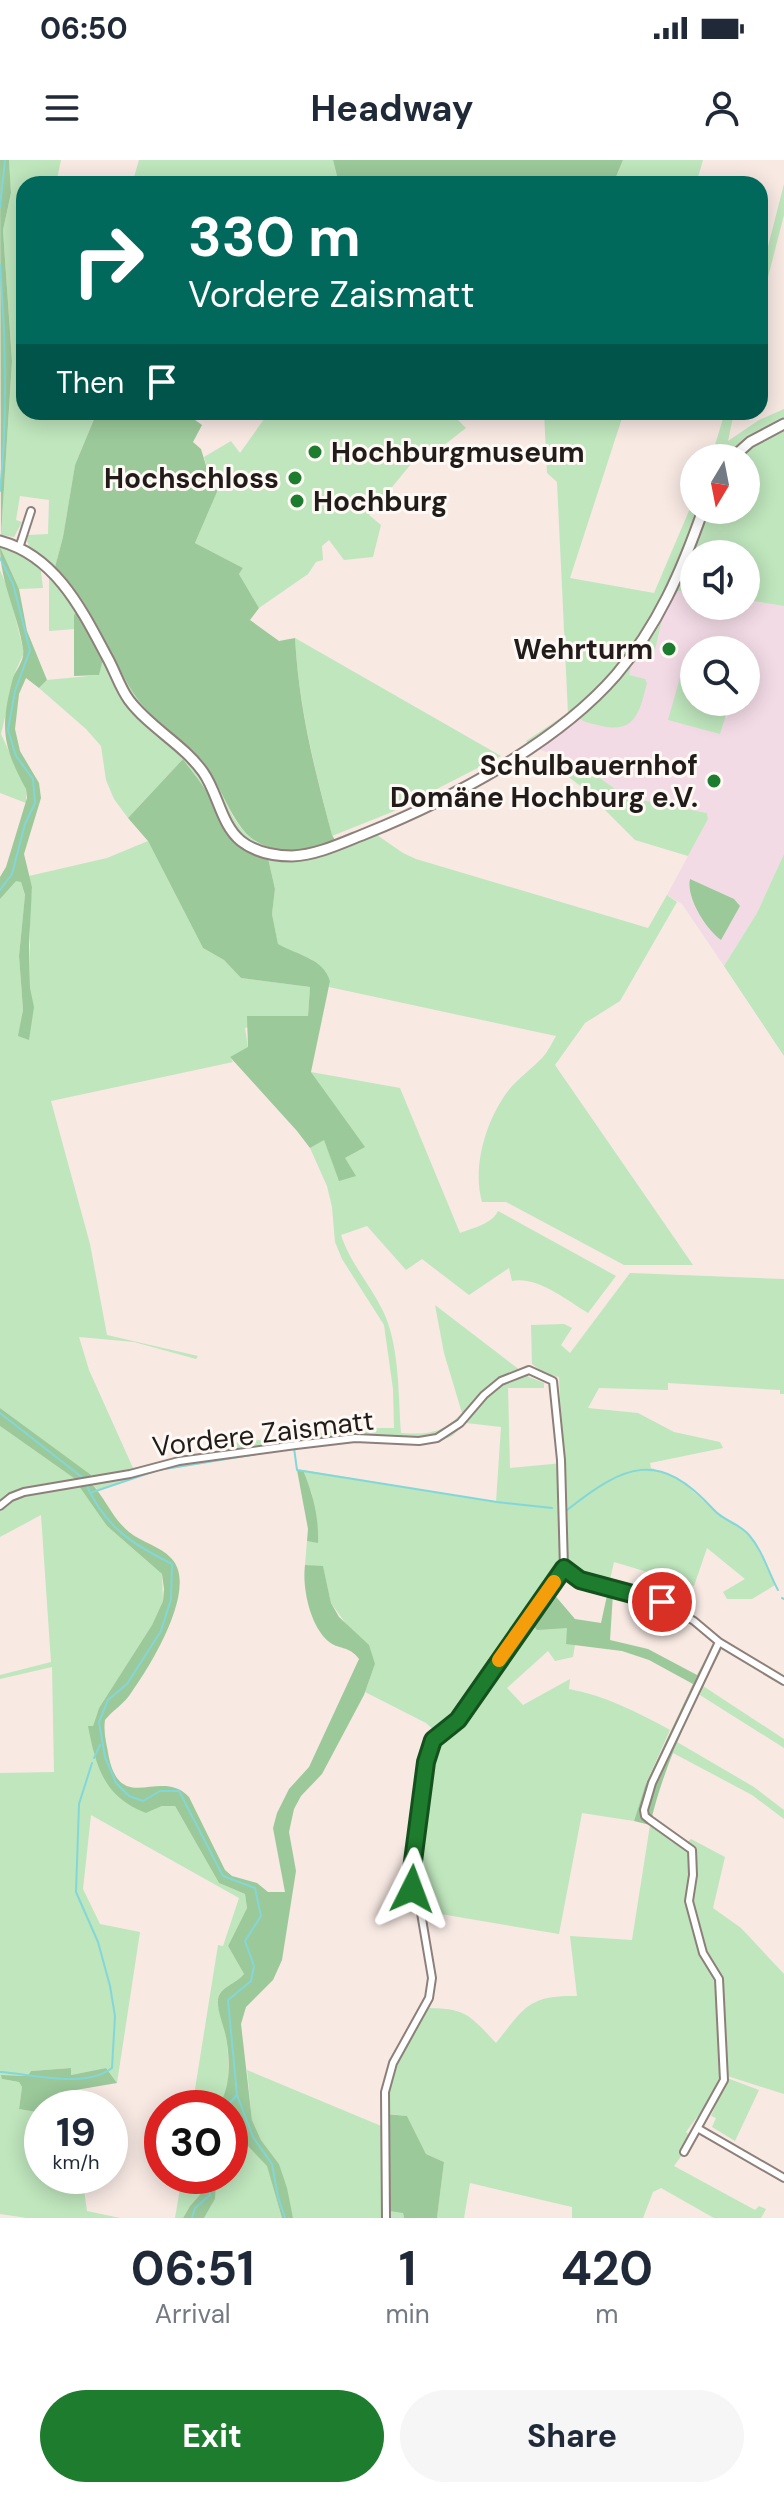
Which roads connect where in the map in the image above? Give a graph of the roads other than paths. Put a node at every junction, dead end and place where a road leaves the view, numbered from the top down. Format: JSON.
{"nodes":[{"id":1,"x":784,"y":424,"type":"edge"},
{"id":2,"x":748,"y":444,"type":"edge"},
{"id":3,"x":31,"y":511,"type":"dead end"},
{"id":4,"x":697,"y":524,"type":"edge"},
{"id":5,"x":3,"y":542,"type":"edge"},
{"id":6,"x":19,"y":548,"type":"junction"},
{"id":7,"x":0,"y":1506,"type":"edge"},
{"id":8,"x":564,"y":1568,"type":"junction"},
{"id":9,"x":719,"y":1642,"type":"junction"},
{"id":10,"x":784,"y":1681,"type":"edge"},
{"id":11,"x":699,"y":2129,"type":"junction"},
{"id":12,"x":684,"y":2152,"type":"dead end"},
{"id":13,"x":784,"y":2178,"type":"edge"},
{"id":14,"x":386,"y":2218,"type":"edge"}],
"edges":[{"from":1,"to":2,"type":"street"},
{"from":3,"to":6,"type":"street"},
{"from":4,"to":6,"type":"street"},
{"from":5,"to":6,"type":"street"},
{"from":7,"to":8,"type":"street","name":"Vordere Zaismatt"},
{"from":8,"to":9,"type":"street"},
{"from":8,"to":14,"type":"street"},
{"from":9,"to":10,"type":"street"},
{"from":9,"to":11,"type":"street"},
{"from":11,"to":12,"type":"street"},
{"from":11,"to":13,"type":"street"}]}
